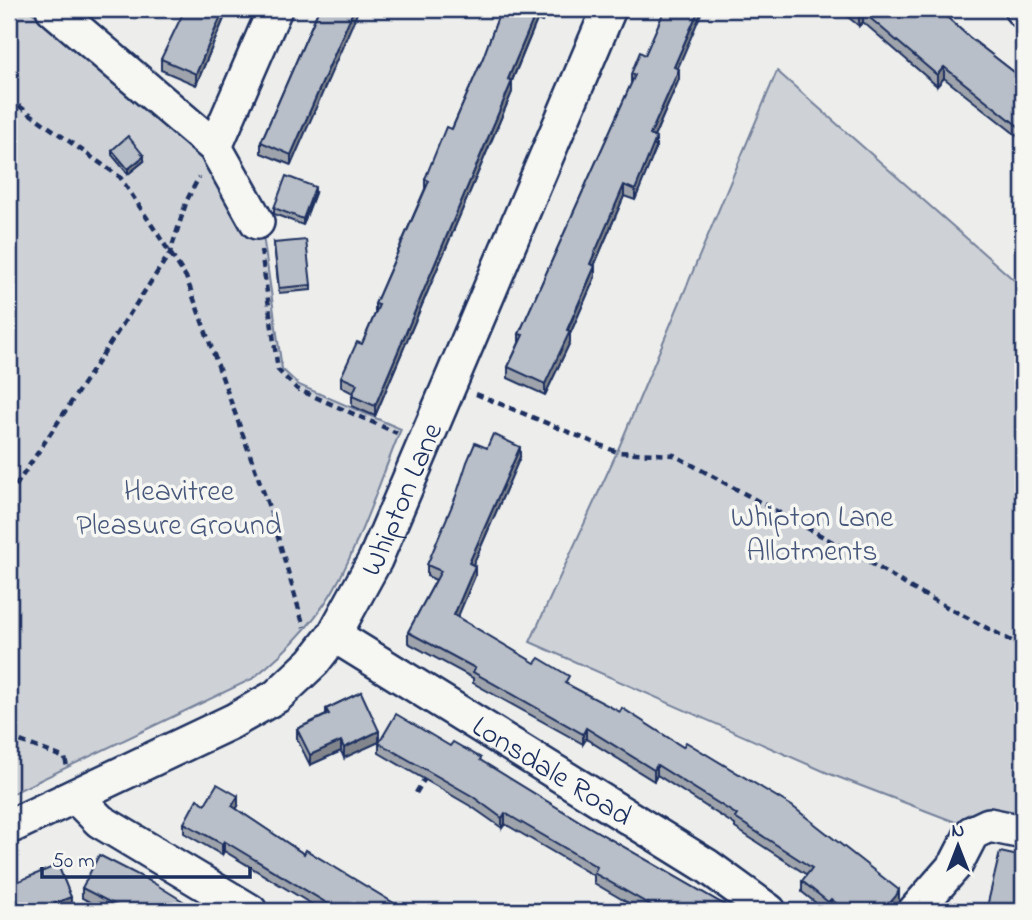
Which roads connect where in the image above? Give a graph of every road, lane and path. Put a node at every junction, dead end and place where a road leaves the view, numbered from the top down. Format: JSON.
{"nodes":[{"id":1,"x":53,"y":9,"type":"edge"},
{"id":2,"x":275,"y":9,"type":"edge"},
{"id":3,"x":609,"y":9,"type":"edge"},
{"id":4,"x":9,"y":99,"type":"edge"},
{"id":5,"x":218,"y":141,"type":"junction"},
{"id":6,"x":257,"y":222,"type":"joint"},
{"id":7,"x":170,"y":253,"type":"junction"},
{"id":8,"x":477,"y":394,"type":"dead end"},
{"id":9,"x":424,"y":445,"type":"junction"},
{"id":10,"x":9,"y":496,"type":"edge"},
{"id":11,"x":334,"y":635,"type":"junction"},
{"id":12,"x":1023,"y":647,"type":"edge"},
{"id":13,"x":313,"y":662,"type":"junction"},
{"id":14,"x":9,"y":740,"type":"edge"},
{"id":15,"x":429,"y":771,"type":"edge"},
{"id":16,"x":416,"y":793,"type":"dead end"},
{"id":17,"x":75,"y":796,"type":"junction"},
{"id":18,"x":9,"y":827,"type":"edge"},
{"id":19,"x":1023,"y":832,"type":"edge"},
{"id":20,"x":250,"y":911,"type":"edge"},
{"id":21,"x":769,"y":911,"type":"edge"},
{"id":22,"x":915,"y":911,"type":"edge"}],
"edges":[{"from":1,"to":5,"type":"street"},
{"from":2,"to":5,"type":"street"},
{"from":3,"to":9,"type":"street","name":"Whipton Lane"},
{"from":4,"to":7,"type":"path"},
{"from":5,"to":6,"type":"street"},
{"from":5,"to":7,"type":"path"},
{"from":6,"to":9,"type":"path"},
{"from":7,"to":10,"type":"path"},
{"from":7,"to":13,"type":"path"},
{"from":8,"to":12,"type":"path"},
{"from":9,"to":11,"type":"street","name":"Whipton Lane"},
{"from":11,"to":13,"type":"street","name":"Whipton Lane"},
{"from":11,"to":21,"type":"street","name":"Lonsdale Road"},
{"from":13,"to":17,"type":"street","name":"Whipton Lane"},
{"from":14,"to":17,"type":"path"},
{"from":15,"to":16,"type":"path"},
{"from":17,"to":18,"type":"street","name":"Whipton Lane"},
{"from":17,"to":20,"type":"street"},
{"from":19,"to":22,"type":"street"}]}
